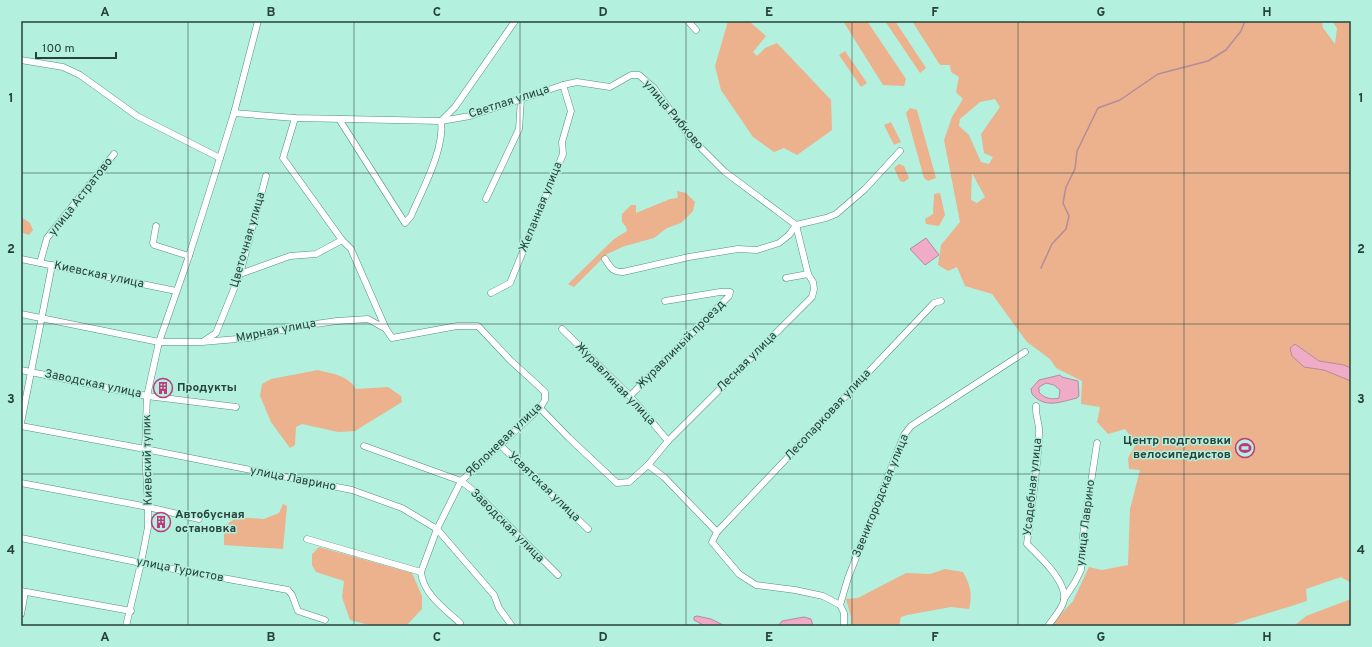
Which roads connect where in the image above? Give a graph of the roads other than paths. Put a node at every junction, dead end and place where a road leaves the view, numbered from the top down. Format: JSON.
{"nodes":[{"id":1,"x":258,"y":21,"type":"edge"},
{"id":2,"x":515,"y":21,"type":"edge"},
{"id":3,"x":688,"y":21,"type":"edge"},
{"id":4,"x":696,"y":30,"type":"dead end"},
{"id":5,"x":21,"y":60,"type":"edge"},
{"id":6,"x":577,"y":82,"type":"joint"},
{"id":7,"x":563,"y":85,"type":"junction"},
{"id":8,"x":521,"y":99,"type":"junction"},
{"id":9,"x":234,"y":111,"type":"junction"},
{"id":10,"x":295,"y":118,"type":"junction"},
{"id":11,"x":339,"y":119,"type":"junction"},
{"id":12,"x":441,"y":121,"type":"junction"},
{"id":13,"x":900,"y":151,"type":"dead end"},
{"id":14,"x":114,"y":154,"type":"dead end"},
{"id":15,"x":220,"y":158,"type":"junction"},
{"id":16,"x":266,"y":176,"type":"dead end"},
{"id":17,"x":486,"y":199,"type":"dead end"},
{"id":18,"x":796,"y":224,"type":"junction"},
{"id":19,"x":156,"y":226,"type":"dead end"},
{"id":20,"x":342,"y":240,"type":"junction"},
{"id":21,"x":189,"y":256,"type":"junction"},
{"id":22,"x":21,"y":259,"type":"edge"},
{"id":23,"x":605,"y":259,"type":"dead end"},
{"id":24,"x":40,"y":263,"type":"junction"},
{"id":25,"x":52,"y":265,"type":"junction"},
{"id":26,"x":240,"y":274,"type":"junction"},
{"id":27,"x":808,"y":274,"type":"junction"},
{"id":28,"x":786,"y":278,"type":"dead end"},
{"id":29,"x":176,"y":291,"type":"junction"},
{"id":30,"x":491,"y":293,"type":"dead end"},
{"id":31,"x":665,"y":301,"type":"dead end"},
{"id":32,"x":941,"y":301,"type":"dead end"},
{"id":33,"x":21,"y":314,"type":"edge"},
{"id":34,"x":42,"y":318,"type":"junction"},
{"id":35,"x":478,"y":326,"type":"joint"},
{"id":36,"x":562,"y":328,"type":"dead end"},
{"id":37,"x":386,"y":330,"type":"junction"},
{"id":38,"x":159,"y":342,"type":"junction"},
{"id":39,"x":202,"y":342,"type":"junction"},
{"id":40,"x":1025,"y":352,"type":"dead end"},
{"id":41,"x":21,"y":370,"type":"edge"},
{"id":42,"x":31,"y":372,"type":"junction"},
{"id":43,"x":147,"y":396,"type":"junction"},
{"id":44,"x":630,"y":396,"type":"junction"},
{"id":45,"x":1036,"y":406,"type":"dead end"},
{"id":46,"x":236,"y":407,"type":"dead end"},
{"id":47,"x":540,"y":408,"type":"junction"},
{"id":48,"x":21,"y":423,"type":"edge"},
{"id":49,"x":21,"y":426,"type":"edge"},
{"id":50,"x":668,"y":441,"type":"junction"},
{"id":51,"x":1098,"y":443,"type":"dead end"},
{"id":52,"x":500,"y":445,"type":"junction"},
{"id":53,"x":364,"y":446,"type":"dead end"},
{"id":54,"x":145,"y":449,"type":"junction"},
{"id":55,"x":648,"y":465,"type":"junction"},
{"id":56,"x":461,"y":481,"type":"junction"},
{"id":57,"x":21,"y":483,"type":"edge"},
{"id":58,"x":148,"y":507,"type":"junction"},
{"id":59,"x":199,"y":519,"type":"dead end"},
{"id":60,"x":436,"y":529,"type":"junction"},
{"id":61,"x":588,"y":529,"type":"dead end"},
{"id":62,"x":717,"y":532,"type":"junction"},
{"id":63,"x":21,"y":538,"type":"edge"},
{"id":64,"x":307,"y":539,"type":"dead end"},
{"id":65,"x":141,"y":563,"type":"junction"},
{"id":66,"x":421,"y":572,"type":"junction"},
{"id":67,"x":558,"y":575,"type":"dead end"},
{"id":68,"x":23,"y":591,"type":"edge"},
{"id":69,"x":1064,"y":599,"type":"junction"},
{"id":70,"x":840,"y":605,"type":"junction"},
{"id":71,"x":131,"y":611,"type":"junction"},
{"id":72,"x":21,"y":614,"type":"edge"},
{"id":73,"x":325,"y":620,"type":"dead end"},
{"id":74,"x":460,"y":623,"type":"dead end"},
{"id":75,"x":126,"y":626,"type":"edge"},
{"id":76,"x":512,"y":626,"type":"edge"},
{"id":77,"x":844,"y":626,"type":"edge"},
{"id":78,"x":1048,"y":626,"type":"edge"}],
"edges":[{"from":1,"to":9,"type":"street","name":"Киевский тупик"},
{"from":2,"to":12,"type":"street"},
{"from":3,"to":4,"type":"street"},
{"from":5,"to":15,"type":"street"},
{"from":6,"to":7,"type":"street","name":"Светлая улица"},
{"from":6,"to":18,"type":"street","name":"улица Рибково"},
{"from":7,"to":8,"type":"street","name":"Светлая улица"},
{"from":7,"to":30,"type":"street","name":"Желанная улица"},
{"from":8,"to":12,"type":"street","name":"Светлая улица"},
{"from":8,"to":17,"type":"street"},
{"from":9,"to":10,"type":"street","name":"Светлая улица"},
{"from":9,"to":15,"type":"street","name":"Киевский тупик"},
{"from":10,"to":11,"type":"street","name":"Светлая улица"},
{"from":10,"to":20,"type":"street"},
{"from":11,"to":12,"type":"street","name":"Светлая улица"},
{"from":11,"to":12,"type":"street"},
{"from":13,"to":18,"type":"street"},
{"from":14,"to":24,"type":"street","name":"улица Астратово"},
{"from":15,"to":21,"type":"street","name":"Киевский тупик"},
{"from":16,"to":26,"type":"street","name":"Цветочная улица"},
{"from":18,"to":23,"type":"street"},
{"from":18,"to":27,"type":"street","name":"Лесная улица"},
{"from":19,"to":21,"type":"street"},
{"from":20,"to":26,"type":"street"},
{"from":20,"to":37,"type":"street"},
{"from":21,"to":29,"type":"street","name":"Киевский тупик"},
{"from":22,"to":24,"type":"street","name":"Киевская улица"},
{"from":24,"to":25,"type":"street","name":"Киевская улица"},
{"from":25,"to":29,"type":"street","name":"Киевская улица"},
{"from":25,"to":34,"type":"street"},
{"from":26,"to":39,"type":"street","name":"Цветочная улица"},
{"from":27,"to":28,"type":"street"},
{"from":27,"to":50,"type":"street","name":"Лесная улица"},
{"from":29,"to":38,"type":"street","name":"Киевский тупик"},
{"from":31,"to":44,"type":"street","name":"Журавлиный проезд"},
{"from":32,"to":62,"type":"street","name":"Лесопарковая улица"},
{"from":33,"to":34,"type":"street","name":"Мирная улица"},
{"from":34,"to":38,"type":"street","name":"Мирная улица"},
{"from":34,"to":42,"type":"street"},
{"from":35,"to":37,"type":"street","name":"Мирная улица"},
{"from":35,"to":47,"type":"street","name":"Яблоневая улица"},
{"from":36,"to":44,"type":"street","name":"Журавлиная улица"},
{"from":37,"to":39,"type":"street","name":"Мирная улица"},
{"from":38,"to":39,"type":"street","name":"Мирная улица"},
{"from":38,"to":43,"type":"street","name":"Киевский тупик"},
{"from":40,"to":70,"type":"street","name":"Звенигородская улица"},
{"from":41,"to":42,"type":"street","name":"Заводская улица"},
{"from":42,"to":43,"type":"street","name":"Заводская улица"},
{"from":42,"to":48,"type":"street"},
{"from":43,"to":46,"type":"street","name":"Заводская улица"},
{"from":43,"to":54,"type":"street","name":"Киевский тупик"},
{"from":44,"to":50,"type":"street","name":"Журавлиная улица"},
{"from":45,"to":69,"type":"street","name":"Усадебная улица"},
{"from":47,"to":52,"type":"street","name":"Яблоневая улица"},
{"from":47,"to":55,"type":"street","name":"Лесная улица"},
{"from":49,"to":54,"type":"street","name":"улица Лаврино"},
{"from":50,"to":55,"type":"street","name":"Лесная улица"},
{"from":51,"to":69,"type":"street","name":"улица Лаврино"},
{"from":52,"to":56,"type":"street","name":"Яблоневая улица"},
{"from":52,"to":61,"type":"street","name":"Усвятская улица"},
{"from":53,"to":56,"type":"street","name":"Заводская улица"},
{"from":54,"to":58,"type":"street","name":"Киевский тупик"},
{"from":54,"to":60,"type":"street","name":"улица Лаврино"},
{"from":55,"to":62,"type":"street"},
{"from":56,"to":60,"type":"street","name":"Яблоневая улица"},
{"from":56,"to":67,"type":"street","name":"Заводская улица"},
{"from":57,"to":58,"type":"street"},
{"from":58,"to":59,"type":"street"},
{"from":58,"to":65,"type":"street","name":"Киевский тупик"},
{"from":60,"to":66,"type":"street","name":"Яблоневая улица"},
{"from":60,"to":76,"type":"street","name":"улица Лаврино"},
{"from":62,"to":70,"type":"street"},
{"from":63,"to":65,"type":"street","name":"улица Туристов"},
{"from":64,"to":66,"type":"street"},
{"from":65,"to":71,"type":"street","name":"Киевский тупик"},
{"from":65,"to":73,"type":"street","name":"улица Туристов"},
{"from":66,"to":74,"type":"street"},
{"from":68,"to":71,"type":"street"},
{"from":68,"to":72,"type":"street"},
{"from":69,"to":78,"type":"street","name":"улица Лаврино"},
{"from":70,"to":77,"type":"street"},
{"from":71,"to":75,"type":"street","name":"Киевский тупик"}]}
